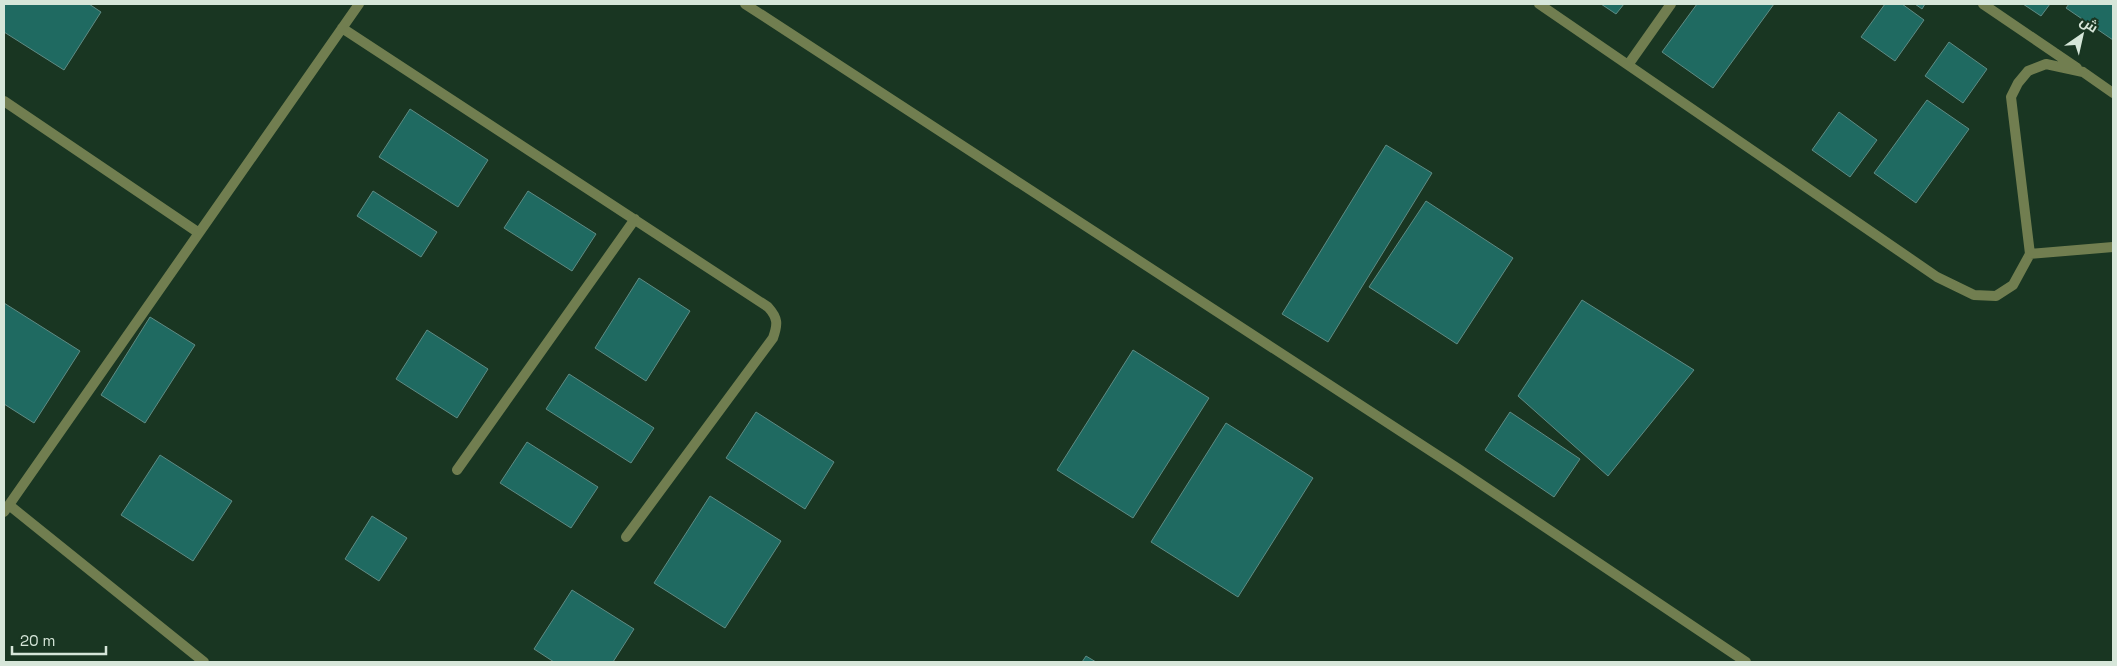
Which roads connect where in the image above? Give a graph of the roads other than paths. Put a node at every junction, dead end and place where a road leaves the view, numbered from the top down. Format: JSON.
{"nodes":[{"id":1,"x":359,"y":4,"type":"edge"},
{"id":2,"x":745,"y":4,"type":"edge"},
{"id":3,"x":1539,"y":4,"type":"edge"},
{"id":4,"x":1671,"y":4,"type":"edge"},
{"id":5,"x":1983,"y":4,"type":"edge"},
{"id":6,"x":342,"y":28,"type":"junction"},
{"id":7,"x":1628,"y":65,"type":"junction"},
{"id":8,"x":2083,"y":72,"type":"junction"},
{"id":9,"x":2113,"y":94,"type":"edge"},
{"id":10,"x":4,"y":101,"type":"edge"},
{"id":11,"x":634,"y":220,"type":"junction"},
{"id":12,"x":199,"y":233,"type":"junction"},
{"id":13,"x":2113,"y":247,"type":"edge"},
{"id":14,"x":2030,"y":254,"type":"junction"},
{"id":15,"x":457,"y":470,"type":"dead end"},
{"id":16,"x":6,"y":508,"type":"edge"},
{"id":17,"x":626,"y":537,"type":"dead end"},
{"id":18,"x":204,"y":662,"type":"edge"},
{"id":19,"x":1746,"y":662,"type":"edge"}],
"edges":[{"from":1,"to":6,"type":"street"},
{"from":2,"to":19,"type":"street"},
{"from":3,"to":7,"type":"street"},
{"from":4,"to":7,"type":"street"},
{"from":5,"to":8,"type":"street"},
{"from":6,"to":11,"type":"street"},
{"from":6,"to":12,"type":"street"},
{"from":7,"to":14,"type":"street"},
{"from":8,"to":9,"type":"street"},
{"from":8,"to":14,"type":"street"},
{"from":10,"to":12,"type":"street"},
{"from":11,"to":15,"type":"street"},
{"from":11,"to":17,"type":"street"},
{"from":12,"to":16,"type":"street"},
{"from":13,"to":14,"type":"street"},
{"from":16,"to":18,"type":"street"}]}
